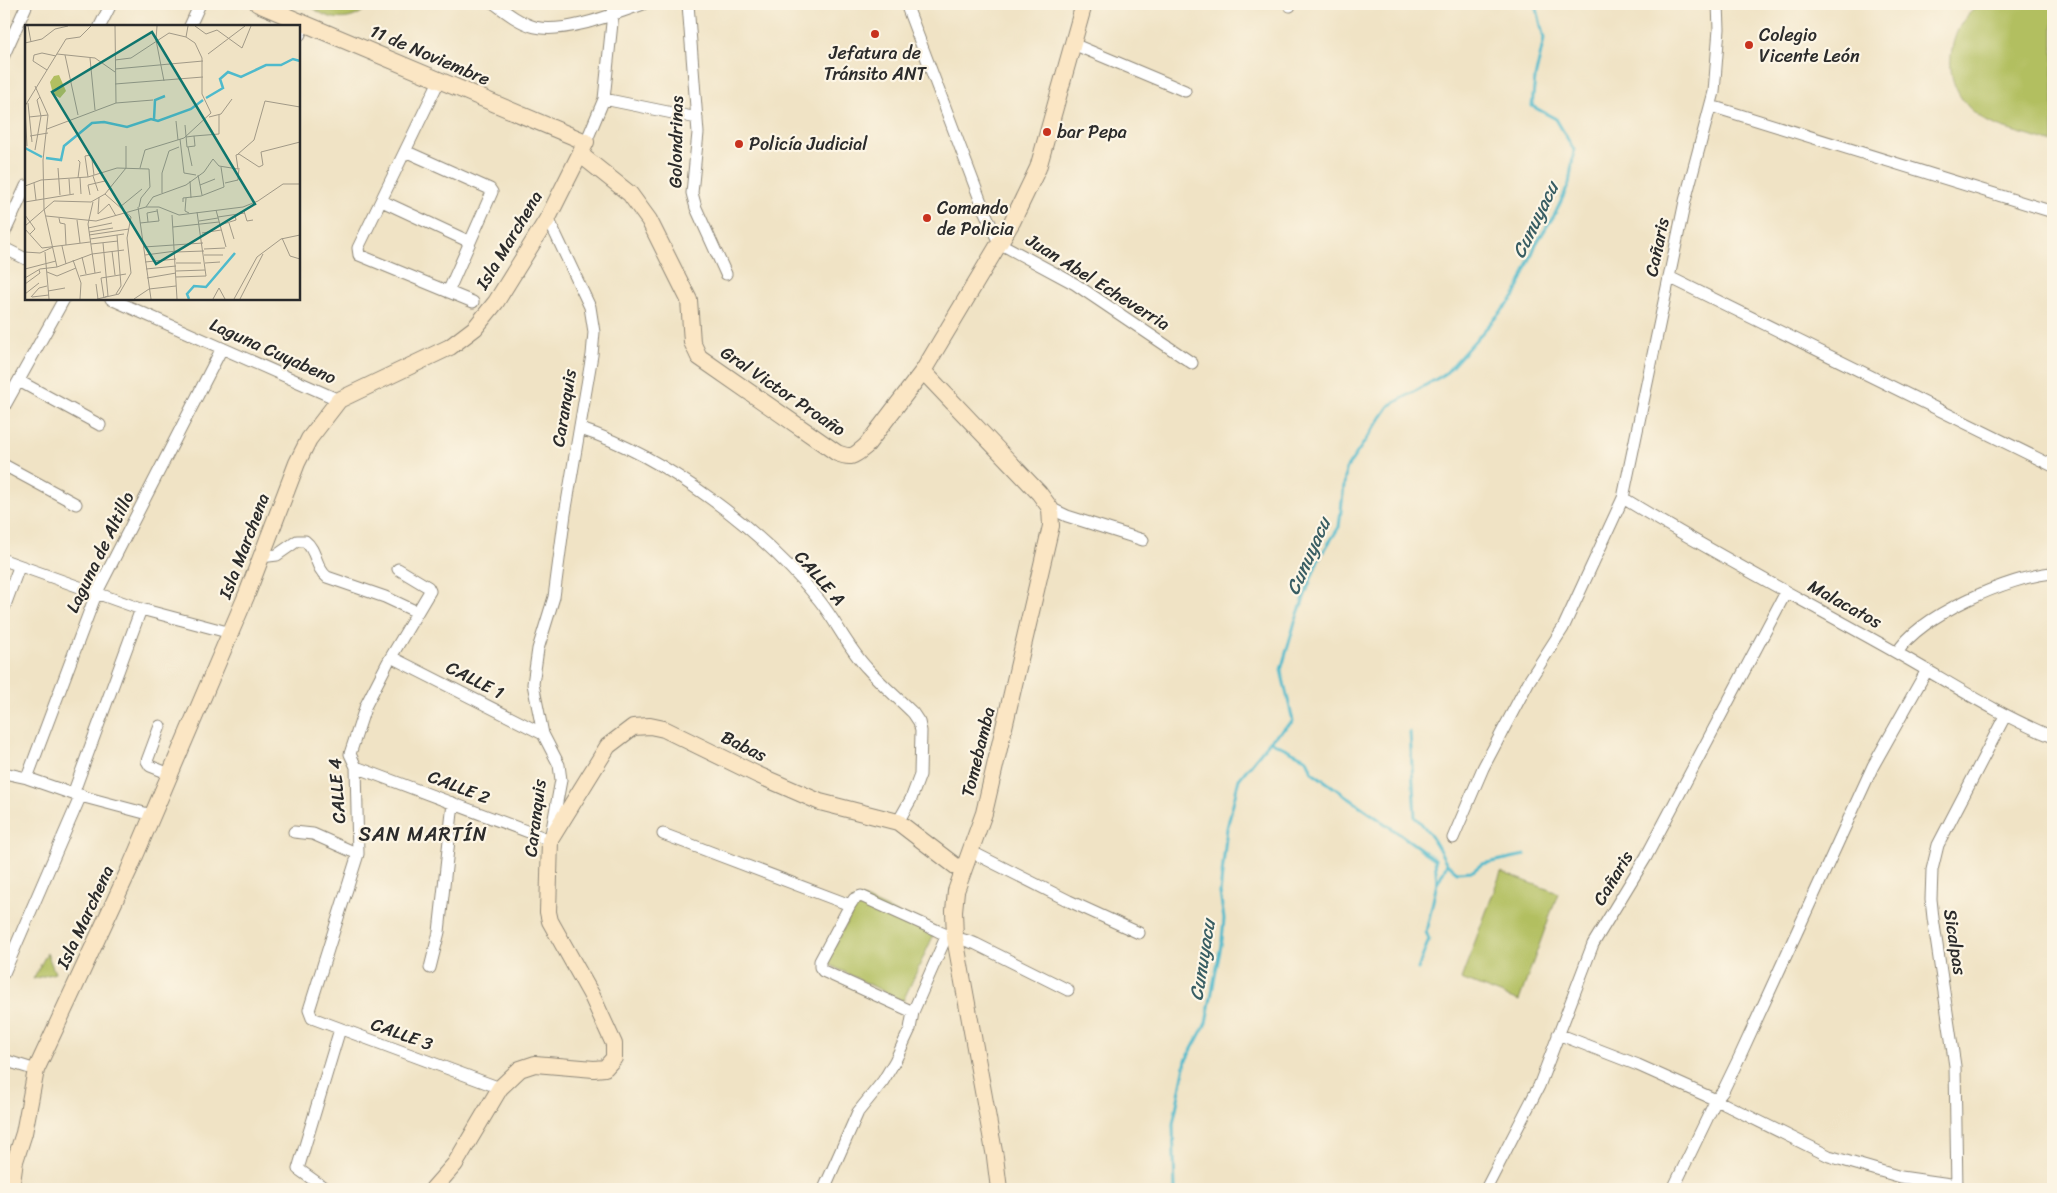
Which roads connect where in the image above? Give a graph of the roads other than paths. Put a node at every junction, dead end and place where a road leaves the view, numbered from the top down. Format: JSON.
{"nodes":[{"id":1,"x":27,"y":4,"type":"edge"},
{"id":2,"x":111,"y":4,"type":"edge"},
{"id":3,"x":200,"y":4,"type":"edge"},
{"id":4,"x":258,"y":4,"type":"edge"},
{"id":5,"x":495,"y":4,"type":"edge"},
{"id":6,"x":643,"y":4,"type":"edge"},
{"id":7,"x":688,"y":4,"type":"edge"},
{"id":8,"x":906,"y":4,"type":"edge"},
{"id":9,"x":1084,"y":4,"type":"edge"},
{"id":10,"x":1718,"y":4,"type":"edge"},
{"id":11,"x":613,"y":9,"type":"edge"},
{"id":12,"x":100,"y":25,"type":"edge"},
{"id":13,"x":190,"y":25,"type":"edge"},
{"id":14,"x":294,"y":25,"type":"edge"},
{"id":15,"x":302,"y":30,"type":"edge"},
{"id":16,"x":1073,"y":44,"type":"junction"},
{"id":17,"x":4,"y":55,"type":"edge"},
{"id":18,"x":439,"y":81,"type":"junction"},
{"id":19,"x":1186,"y":91,"type":"dead end"},
{"id":20,"x":604,"y":99,"type":"junction"},
{"id":21,"x":1711,"y":106,"type":"junction"},
{"id":22,"x":697,"y":118,"type":"junction"},
{"id":23,"x":583,"y":148,"type":"junction"},
{"id":24,"x":405,"y":151,"type":"junction"},
{"id":25,"x":25,"y":188,"type":"edge"},
{"id":26,"x":382,"y":201,"type":"junction"},
{"id":27,"x":2053,"y":212,"type":"edge"},
{"id":28,"x":548,"y":218,"type":"junction"},
{"id":29,"x":4,"y":234,"type":"edge"},
{"id":30,"x":470,"y":242,"type":"junction"},
{"id":31,"x":999,"y":243,"type":"junction"},
{"id":32,"x":4,"y":248,"type":"edge"},
{"id":33,"x":25,"y":258,"type":"edge"},
{"id":34,"x":726,"y":274,"type":"dead end"},
{"id":35,"x":1669,"y":277,"type":"junction"},
{"id":36,"x":448,"y":292,"type":"junction"},
{"id":37,"x":63,"y":300,"type":"edge"},
{"id":38,"x":114,"y":300,"type":"edge"},
{"id":39,"x":474,"y":302,"type":"dead end"},
{"id":40,"x":222,"y":348,"type":"junction"},
{"id":41,"x":699,"y":357,"type":"joint"},
{"id":42,"x":1192,"y":363,"type":"dead end"},
{"id":43,"x":922,"y":371,"type":"junction"},
{"id":44,"x":19,"y":381,"type":"junction"},
{"id":45,"x":339,"y":400,"type":"junction"},
{"id":46,"x":4,"y":407,"type":"edge"},
{"id":47,"x":100,"y":425,"type":"dead end"},
{"id":48,"x":581,"y":429,"type":"junction"},
{"id":49,"x":4,"y":465,"type":"edge"},
{"id":50,"x":2053,"y":466,"type":"edge"},
{"id":51,"x":1623,"y":498,"type":"junction"},
{"id":52,"x":76,"y":504,"type":"dead end"},
{"id":53,"x":1050,"y":508,"type":"junction"},
{"id":54,"x":1143,"y":540,"type":"dead end"},
{"id":55,"x":261,"y":557,"type":"junction"},
{"id":56,"x":4,"y":560,"type":"edge"},
{"id":57,"x":19,"y":567,"type":"junction"},
{"id":58,"x":398,"y":569,"type":"dead end"},
{"id":59,"x":2053,"y":573,"type":"edge"},
{"id":60,"x":1786,"y":592,"type":"junction"},
{"id":61,"x":96,"y":594,"type":"junction"},
{"id":62,"x":4,"y":608,"type":"edge"},
{"id":63,"x":141,"y":609,"type":"junction"},
{"id":64,"x":417,"y":612,"type":"junction"},
{"id":65,"x":231,"y":633,"type":"junction"},
{"id":66,"x":1897,"y":653,"type":"junction"},
{"id":67,"x":390,"y":657,"type":"junction"},
{"id":68,"x":1927,"y":670,"type":"junction"},
{"id":69,"x":2005,"y":716,"type":"junction"},
{"id":70,"x":160,"y":726,"type":"dead end"},
{"id":71,"x":543,"y":734,"type":"junction"},
{"id":72,"x":2053,"y":738,"type":"edge"},
{"id":73,"x":356,"y":767,"type":"junction"},
{"id":74,"x":4,"y":773,"type":"edge"},
{"id":75,"x":170,"y":774,"type":"junction"},
{"id":76,"x":27,"y":778,"type":"junction"},
{"id":77,"x":77,"y":795,"type":"junction"},
{"id":78,"x":453,"y":804,"type":"junction"},
{"id":79,"x":152,"y":815,"type":"junction"},
{"id":80,"x":898,"y":822,"type":"junction"},
{"id":81,"x":294,"y":832,"type":"dead end"},
{"id":82,"x":663,"y":834,"type":"dead end"},
{"id":83,"x":1453,"y":838,"type":"dead end"},
{"id":84,"x":550,"y":840,"type":"junction"},
{"id":85,"x":970,"y":851,"type":"junction"},
{"id":86,"x":358,"y":854,"type":"junction"},
{"id":87,"x":962,"y":871,"type":"junction"},
{"id":88,"x":850,"y":905,"type":"junction"},
{"id":89,"x":1139,"y":933,"type":"dead end"},
{"id":90,"x":950,"y":937,"type":"junction"},
{"id":91,"x":8,"y":956,"type":"edge"},
{"id":92,"x":430,"y":968,"type":"dead end"},
{"id":93,"x":4,"y":973,"type":"edge"},
{"id":94,"x":1068,"y":990,"type":"dead end"},
{"id":95,"x":312,"y":998,"type":"joint"},
{"id":96,"x":913,"y":1012,"type":"junction"},
{"id":97,"x":340,"y":1029,"type":"junction"},
{"id":98,"x":1558,"y":1034,"type":"junction"},
{"id":99,"x":4,"y":1060,"type":"edge"},
{"id":100,"x":36,"y":1070,"type":"junction"},
{"id":101,"x":500,"y":1088,"type":"junction"},
{"id":102,"x":1716,"y":1100,"type":"junction"},
{"id":103,"x":1959,"y":1188,"type":"edge"},
{"id":104,"x":11,"y":1189,"type":"edge"},
{"id":105,"x":326,"y":1189,"type":"edge"},
{"id":106,"x":433,"y":1189,"type":"edge"},
{"id":107,"x":824,"y":1189,"type":"edge"},
{"id":108,"x":999,"y":1189,"type":"edge"},
{"id":109,"x":1486,"y":1189,"type":"edge"},
{"id":110,"x":1673,"y":1189,"type":"edge"}],
"edges":[{"from":1,"to":17,"type":"street"},
{"from":2,"to":12,"type":"street"},
{"from":3,"to":13,"type":"street"},
{"from":4,"to":14,"type":"street","name":"11 de Noviembre"},
{"from":5,"to":11,"type":"street"},
{"from":6,"to":11,"type":"street"},
{"from":7,"to":22,"type":"street","name":"Golondrinas"},
{"from":8,"to":31,"type":"street","name":"Juan Abel Echeverria"},
{"from":9,"to":16,"type":"street"},
{"from":10,"to":21,"type":"street","name":"Cañaris"},
{"from":11,"to":20,"type":"street","name":"Isla Marchena"},
{"from":15,"to":18,"type":"street","name":"11 de Noviembre"},
{"from":16,"to":19,"type":"street"},
{"from":16,"to":31,"type":"street"},
{"from":18,"to":23,"type":"street","name":"11 de Noviembre"},
{"from":18,"to":24,"type":"street"},
{"from":20,"to":22,"type":"street"},
{"from":20,"to":23,"type":"street","name":"Isla Marchena"},
{"from":21,"to":27,"type":"street"},
{"from":21,"to":35,"type":"street","name":"Cañaris"},
{"from":22,"to":34,"type":"street","name":"Golondrinas"},
{"from":23,"to":28,"type":"street","name":"Isla Marchena"},
{"from":23,"to":41,"type":"street","name":"11 de Noviembre"},
{"from":24,"to":26,"type":"street"},
{"from":24,"to":30,"type":"street"},
{"from":25,"to":29,"type":"street"},
{"from":26,"to":30,"type":"street"},
{"from":26,"to":36,"type":"street"},
{"from":28,"to":45,"type":"street","name":"Isla Marchena"},
{"from":28,"to":48,"type":"street","name":"Caranquis"},
{"from":30,"to":36,"type":"street"},
{"from":31,"to":42,"type":"street","name":"Juan Abel Echeverria"},
{"from":31,"to":43,"type":"street"},
{"from":32,"to":33,"type":"street"},
{"from":35,"to":50,"type":"street"},
{"from":35,"to":51,"type":"street","name":"Cañaris"},
{"from":36,"to":39,"type":"street"},
{"from":37,"to":44,"type":"street"},
{"from":38,"to":40,"type":"street","name":"Laguna Cuyabeno"},
{"from":40,"to":45,"type":"street","name":"Laguna Cuyabeno"},
{"from":40,"to":61,"type":"street","name":"Laguna de Altillo"},
{"from":41,"to":43,"type":"street","name":"Gral Victor Proaño"},
{"from":43,"to":53,"type":"street"},
{"from":44,"to":46,"type":"street"},
{"from":44,"to":47,"type":"street"},
{"from":45,"to":55,"type":"street","name":"Isla Marchena"},
{"from":48,"to":71,"type":"street","name":"Caranquis"},
{"from":48,"to":80,"type":"street","name":"CALLE A"},
{"from":49,"to":52,"type":"street"},
{"from":51,"to":60,"type":"street","name":"Malacatos"},
{"from":51,"to":83,"type":"street","name":"Cañaris"},
{"from":53,"to":54,"type":"street"},
{"from":53,"to":85,"type":"street","name":"Tomebamba"},
{"from":55,"to":64,"type":"street"},
{"from":55,"to":65,"type":"street","name":"Isla Marchena"},
{"from":56,"to":57,"type":"street"},
{"from":57,"to":61,"type":"street"},
{"from":57,"to":62,"type":"street"},
{"from":58,"to":64,"type":"street","name":"CALLE 4"},
{"from":59,"to":66,"type":"street"},
{"from":60,"to":66,"type":"street","name":"Malacatos"},
{"from":60,"to":98,"type":"street","name":"Cañaris"},
{"from":61,"to":63,"type":"street"},
{"from":61,"to":76,"type":"street","name":"Laguna de Altillo"},
{"from":63,"to":65,"type":"street"},
{"from":63,"to":77,"type":"street"},
{"from":64,"to":67,"type":"street","name":"CALLE 4"},
{"from":65,"to":75,"type":"street","name":"Isla Marchena"},
{"from":66,"to":68,"type":"street","name":"Malacatos"},
{"from":67,"to":71,"type":"street","name":"CALLE 1"},
{"from":67,"to":73,"type":"street","name":"CALLE 4"},
{"from":68,"to":69,"type":"street","name":"Malacatos"},
{"from":68,"to":102,"type":"street"},
{"from":69,"to":72,"type":"street","name":"Malacatos"},
{"from":69,"to":103,"type":"street","name":"Sicalpas"},
{"from":70,"to":75,"type":"street"},
{"from":71,"to":84,"type":"street","name":"Caranquis"},
{"from":73,"to":78,"type":"street","name":"CALLE 2"},
{"from":73,"to":86,"type":"street","name":"CALLE 4"},
{"from":74,"to":76,"type":"street"},
{"from":75,"to":79,"type":"street","name":"Isla Marchena"},
{"from":76,"to":77,"type":"street"},
{"from":77,"to":79,"type":"street"},
{"from":77,"to":91,"type":"street"},
{"from":78,"to":84,"type":"street","name":"CALLE 2"},
{"from":78,"to":92,"type":"street"},
{"from":79,"to":100,"type":"street","name":"Isla Marchena"},
{"from":80,"to":84,"type":"street","name":"Babas"},
{"from":80,"to":87,"type":"street","name":"Babas"},
{"from":81,"to":86,"type":"street"},
{"from":82,"to":88,"type":"street"},
{"from":84,"to":101,"type":"street","name":"Caranquis"},
{"from":85,"to":87,"type":"street","name":"Tomebamba"},
{"from":85,"to":89,"type":"street"},
{"from":86,"to":95,"type":"street","name":"CALLE 4"},
{"from":87,"to":90,"type":"street","name":"Tomebamba"},
{"from":88,"to":90,"type":"street"},
{"from":88,"to":96,"type":"street"},
{"from":90,"to":94,"type":"street"},
{"from":90,"to":96,"type":"street"},
{"from":90,"to":108,"type":"street","name":"Tomebamba"},
{"from":91,"to":93,"type":"street"},
{"from":95,"to":97,"type":"street","name":"CALLE 3"},
{"from":96,"to":107,"type":"street"},
{"from":97,"to":101,"type":"street","name":"CALLE 3"},
{"from":97,"to":105,"type":"street"},
{"from":98,"to":102,"type":"street"},
{"from":98,"to":109,"type":"street","name":"Cañaris"},
{"from":99,"to":100,"type":"street"},
{"from":100,"to":104,"type":"street","name":"Isla Marchena"},
{"from":101,"to":106,"type":"street","name":"Caranquis"},
{"from":102,"to":103,"type":"street"},
{"from":102,"to":110,"type":"street"}]}
